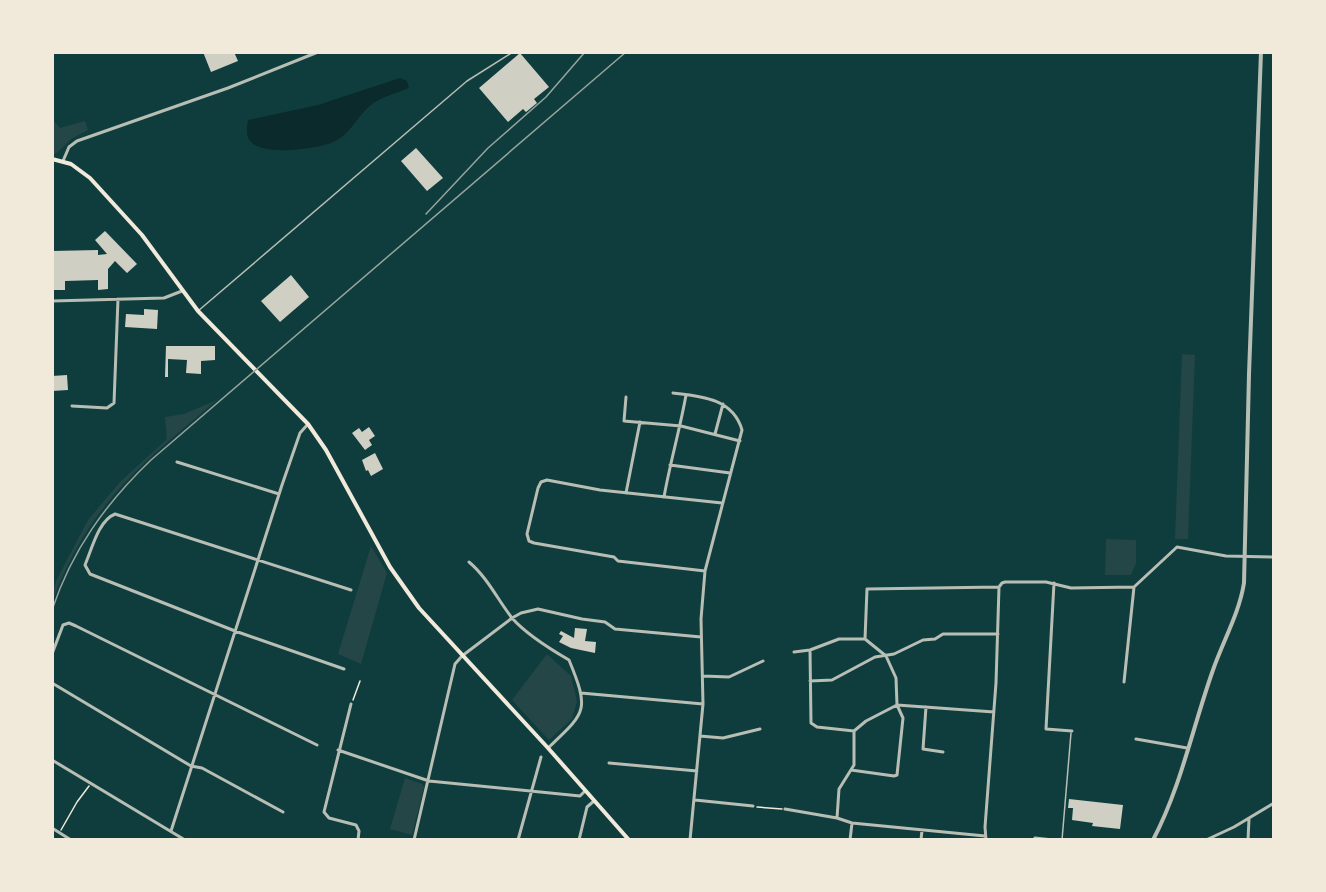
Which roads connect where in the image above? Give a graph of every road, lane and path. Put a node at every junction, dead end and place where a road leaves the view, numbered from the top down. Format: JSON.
{"nodes":[{"id":1,"x":318,"y":52,"type":"edge"},
{"id":2,"x":513,"y":52,"type":"edge"},
{"id":3,"x":1261,"y":52,"type":"edge"},
{"id":4,"x":52,"y":159,"type":"edge"},
{"id":5,"x":63,"y":161,"type":"junction"},
{"id":6,"x":182,"y":291,"type":"junction"},
{"id":7,"x":118,"y":299,"type":"junction"},
{"id":8,"x":52,"y":301,"type":"edge"},
{"id":9,"x":198,"y":311,"type":"junction"},
{"id":10,"x":673,"y":393,"type":"dead end"},
{"id":11,"x":686,"y":394,"type":"junction"},
{"id":12,"x":626,"y":397,"type":"dead end"},
{"id":13,"x":723,"y":404,"type":"junction"},
{"id":14,"x":72,"y":406,"type":"dead end"},
{"id":15,"x":640,"y":422,"type":"junction"},
{"id":16,"x":308,"y":424,"type":"junction"},
{"id":17,"x":681,"y":426,"type":"junction"},
{"id":18,"x":715,"y":434,"type":"junction"},
{"id":19,"x":740,"y":441,"type":"junction"},
{"id":20,"x":177,"y":462,"type":"dead end"},
{"id":21,"x":670,"y":465,"type":"junction"},
{"id":22,"x":731,"y":473,"type":"junction"},
{"id":23,"x":626,"y":493,"type":"junction"},
{"id":24,"x":279,"y":494,"type":"junction"},
{"id":25,"x":664,"y":498,"type":"junction"},
{"id":26,"x":723,"y":504,"type":"junction"},
{"id":27,"x":1245,"y":557,"type":"junction"},
{"id":28,"x":1274,"y":557,"type":"edge"},
{"id":29,"x":258,"y":560,"type":"junction"},
{"id":30,"x":470,"y":561,"type":"dead end"},
{"id":31,"x":705,"y":571,"type":"junction"},
{"id":32,"x":1054,"y":583,"type":"junction"},
{"id":33,"x":999,"y":587,"type":"junction"},
{"id":34,"x":1134,"y":587,"type":"junction"},
{"id":35,"x":351,"y":590,"type":"dead end"},
{"id":36,"x":512,"y":618,"type":"junction"},
{"id":37,"x":235,"y":631,"type":"junction"},
{"id":38,"x":998,"y":634,"type":"junction"},
{"id":39,"x":701,"y":637,"type":"junction"},
{"id":40,"x":865,"y":639,"type":"junction"},
{"id":41,"x":810,"y":650,"type":"junction"},
{"id":42,"x":794,"y":652,"type":"dead end"},
{"id":43,"x":52,"y":654,"type":"edge"},
{"id":44,"x":462,"y":656,"type":"junction"},
{"id":45,"x":886,"y":656,"type":"junction"},
{"id":46,"x":764,"y":661,"type":"dead end"},
{"id":47,"x":344,"y":669,"type":"dead end"},
{"id":48,"x":703,"y":676,"type":"junction"},
{"id":49,"x":360,"y":681,"type":"dead end"},
{"id":50,"x":810,"y":681,"type":"junction"},
{"id":51,"x":1124,"y":682,"type":"dead end"},
{"id":52,"x":52,"y":683,"type":"edge"},
{"id":53,"x":581,"y":693,"type":"junction"},
{"id":54,"x":215,"y":696,"type":"junction"},
{"id":55,"x":351,"y":704,"type":"joint"},
{"id":56,"x":703,"y":704,"type":"junction"},
{"id":57,"x":897,"y":705,"type":"junction"},
{"id":58,"x":926,"y":707,"type":"junction"},
{"id":59,"x":994,"y":712,"type":"junction"},
{"id":60,"x":760,"y":729,"type":"dead end"},
{"id":61,"x":854,"y":731,"type":"junction"},
{"id":62,"x":1072,"y":731,"type":"joint"},
{"id":63,"x":700,"y":736,"type":"junction"},
{"id":64,"x":1136,"y":739,"type":"dead end"},
{"id":65,"x":317,"y":745,"type":"dead end"},
{"id":66,"x":548,"y":748,"type":"junction"},
{"id":67,"x":1187,"y":748,"type":"junction"},
{"id":68,"x":339,"y":750,"type":"junction"},
{"id":69,"x":943,"y":752,"type":"dead end"},
{"id":70,"x":541,"y":757,"type":"dead end"},
{"id":71,"x":52,"y":760,"type":"edge"},
{"id":72,"x":609,"y":763,"type":"dead end"},
{"id":73,"x":191,"y":766,"type":"junction"},
{"id":74,"x":851,"y":770,"type":"junction"},
{"id":75,"x":697,"y":771,"type":"junction"},
{"id":76,"x":429,"y":781,"type":"junction"},
{"id":77,"x":91,"y":784,"type":"junction"},
{"id":78,"x":530,"y":789,"type":"junction"},
{"id":79,"x":585,"y":791,"type":"junction"},
{"id":80,"x":695,"y":800,"type":"junction"},
{"id":81,"x":594,"y":801,"type":"junction"},
{"id":82,"x":1274,"y":803,"type":"edge"},
{"id":83,"x":753,"y":806,"type":"joint"},
{"id":84,"x":786,"y":809,"type":"joint"},
{"id":85,"x":283,"y":812,"type":"dead end"},
{"id":86,"x":837,"y":818,"type":"junction"},
{"id":87,"x":1249,"y":819,"type":"junction"},
{"id":88,"x":852,"y":823,"type":"junction"},
{"id":89,"x":922,"y":830,"type":"junction"},
{"id":90,"x":55,"y":831,"type":"edge"},
{"id":91,"x":171,"y":831,"type":"junction"},
{"id":92,"x":986,"y":838,"type":"edge"},
{"id":93,"x":1035,"y":838,"type":"edge"},
{"id":94,"x":71,"y":840,"type":"edge"},
{"id":95,"x":185,"y":840,"type":"edge"},
{"id":96,"x":358,"y":840,"type":"edge"},
{"id":97,"x":414,"y":840,"type":"edge"},
{"id":98,"x":518,"y":840,"type":"edge"},
{"id":99,"x":579,"y":840,"type":"edge"},
{"id":100,"x":628,"y":840,"type":"edge"},
{"id":101,"x":690,"y":840,"type":"edge"},
{"id":102,"x":850,"y":840,"type":"edge"},
{"id":103,"x":921,"y":840,"type":"edge"},
{"id":104,"x":1053,"y":840,"type":"edge"},
{"id":105,"x":1062,"y":840,"type":"edge"},
{"id":106,"x":1153,"y":840,"type":"edge"},
{"id":107,"x":1206,"y":840,"type":"edge"},
{"id":108,"x":1248,"y":840,"type":"edge"}],
"edges":[{"from":1,"to":5,"type":"street"},
{"from":2,"to":9,"type":"lane"},
{"from":3,"to":27,"type":"street"},
{"from":4,"to":5,"type":"main road"},
{"from":5,"to":6,"type":"main road"},
{"from":6,"to":7,"type":"street"},
{"from":6,"to":9,"type":"main road"},
{"from":7,"to":8,"type":"street"},
{"from":7,"to":14,"type":"street"},
{"from":9,"to":16,"type":"main road"},
{"from":10,"to":11,"type":"street"},
{"from":11,"to":13,"type":"street"},
{"from":11,"to":17,"type":"street"},
{"from":12,"to":15,"type":"street"},
{"from":13,"to":18,"type":"street"},
{"from":13,"to":19,"type":"street"},
{"from":15,"to":17,"type":"street"},
{"from":15,"to":23,"type":"street"},
{"from":16,"to":24,"type":"street"},
{"from":16,"to":44,"type":"main road"},
{"from":17,"to":18,"type":"street"},
{"from":17,"to":21,"type":"street"},
{"from":18,"to":19,"type":"street"},
{"from":19,"to":22,"type":"street"},
{"from":20,"to":24,"type":"street"},
{"from":21,"to":22,"type":"street"},
{"from":21,"to":25,"type":"street"},
{"from":22,"to":26,"type":"street"},
{"from":23,"to":25,"type":"street"},
{"from":23,"to":31,"type":"street"},
{"from":24,"to":29,"type":"street"},
{"from":25,"to":26,"type":"street"},
{"from":26,"to":31,"type":"street"},
{"from":27,"to":28,"type":"street"},
{"from":27,"to":34,"type":"street"},
{"from":27,"to":67,"type":"street"},
{"from":29,"to":35,"type":"street"},
{"from":29,"to":37,"type":"street"},
{"from":29,"to":37,"type":"street"},
{"from":30,"to":36,"type":"street"},
{"from":31,"to":39,"type":"street"},
{"from":32,"to":33,"type":"street"},
{"from":32,"to":34,"type":"street"},
{"from":32,"to":62,"type":"street"},
{"from":33,"to":38,"type":"street"},
{"from":33,"to":40,"type":"street"},
{"from":34,"to":51,"type":"street"},
{"from":36,"to":39,"type":"street"},
{"from":36,"to":44,"type":"street"},
{"from":36,"to":53,"type":"street"},
{"from":37,"to":47,"type":"street"},
{"from":37,"to":54,"type":"street"},
{"from":38,"to":45,"type":"street"},
{"from":38,"to":59,"type":"street"},
{"from":39,"to":48,"type":"street"},
{"from":40,"to":41,"type":"street"},
{"from":40,"to":45,"type":"street"},
{"from":41,"to":42,"type":"street"},
{"from":41,"to":50,"type":"street"},
{"from":43,"to":54,"type":"street"},
{"from":44,"to":66,"type":"main road"},
{"from":44,"to":76,"type":"street"},
{"from":45,"to":50,"type":"street"},
{"from":45,"to":57,"type":"street"},
{"from":46,"to":48,"type":"street"},
{"from":48,"to":56,"type":"street"},
{"from":49,"to":55,"type":"path"},
{"from":50,"to":61,"type":"street"},
{"from":52,"to":73,"type":"street"},
{"from":53,"to":56,"type":"street"},
{"from":53,"to":66,"type":"street"},
{"from":54,"to":65,"type":"street"},
{"from":54,"to":73,"type":"street"},
{"from":55,"to":68,"type":"street"},
{"from":56,"to":63,"type":"street"},
{"from":57,"to":58,"type":"street"},
{"from":57,"to":61,"type":"street"},
{"from":57,"to":74,"type":"street"},
{"from":58,"to":59,"type":"street"},
{"from":58,"to":69,"type":"street"},
{"from":59,"to":92,"type":"street"},
{"from":60,"to":63,"type":"street"},
{"from":61,"to":74,"type":"street"},
{"from":62,"to":105,"type":"lane"},
{"from":63,"to":75,"type":"street"},
{"from":64,"to":67,"type":"street"},
{"from":66,"to":79,"type":"main road"},
{"from":67,"to":106,"type":"street"},
{"from":68,"to":76,"type":"street"},
{"from":68,"to":96,"type":"street"},
{"from":70,"to":78,"type":"street"},
{"from":71,"to":77,"type":"street"},
{"from":72,"to":75,"type":"street"},
{"from":73,"to":85,"type":"street"},
{"from":73,"to":91,"type":"street"},
{"from":74,"to":86,"type":"street"},
{"from":75,"to":80,"type":"street"},
{"from":76,"to":78,"type":"street"},
{"from":76,"to":97,"type":"street"},
{"from":77,"to":90,"type":"path"},
{"from":77,"to":91,"type":"street"},
{"from":78,"to":79,"type":"street"},
{"from":78,"to":98,"type":"street"},
{"from":79,"to":81,"type":"main road"},
{"from":80,"to":83,"type":"street"},
{"from":80,"to":101,"type":"street"},
{"from":81,"to":99,"type":"street"},
{"from":81,"to":100,"type":"main road"},
{"from":82,"to":87,"type":"street"},
{"from":83,"to":84,"type":"path"},
{"from":84,"to":86,"type":"street"},
{"from":86,"to":88,"type":"street"},
{"from":87,"to":107,"type":"street"},
{"from":87,"to":108,"type":"street"},
{"from":88,"to":89,"type":"street"},
{"from":88,"to":102,"type":"street"},
{"from":89,"to":92,"type":"street"},
{"from":89,"to":103,"type":"street"},
{"from":90,"to":94,"type":"street"},
{"from":91,"to":95,"type":"street"},
{"from":93,"to":104,"type":"street"}]}
